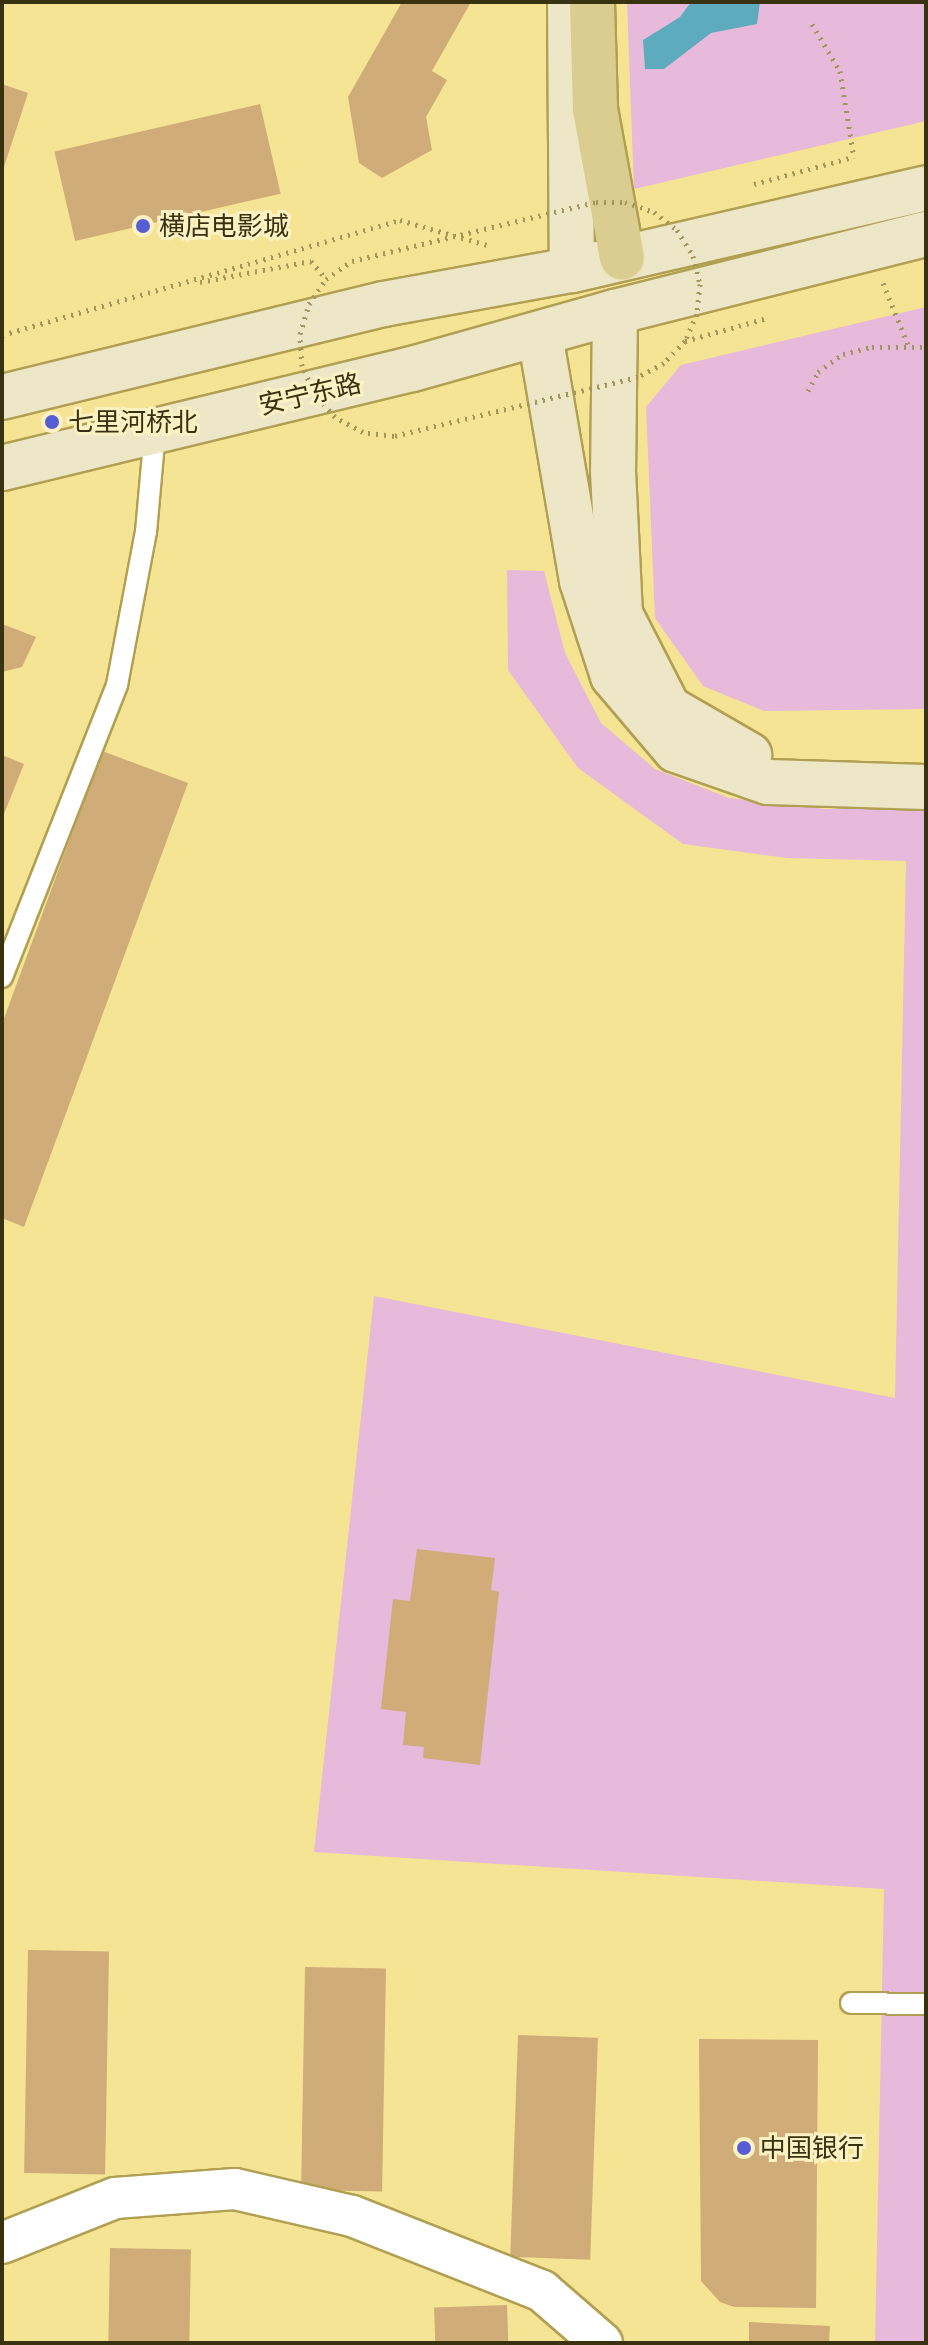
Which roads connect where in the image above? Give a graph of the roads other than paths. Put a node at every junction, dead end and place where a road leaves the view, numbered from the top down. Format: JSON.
{"nodes":[{"id":1,"x":570,"y":2,"type":"edge"},
{"id":2,"x":592,"y":2,"type":"edge"},
{"id":3,"x":926,"y":188,"type":"edge"},
{"id":4,"x":926,"y":234,"type":"edge"},
{"id":5,"x":622,"y":258,"type":"junction"},
{"id":6,"x":572,"y":270,"type":"junction"},
{"id":7,"x":615,"y":312,"type":"junction"},
{"id":8,"x":540,"y":335,"type":"junction"},
{"id":9,"x":2,"y":397,"type":"edge"},
{"id":10,"x":155,"y":431,"type":"junction"},
{"id":11,"x":2,"y":468,"type":"edge"},
{"id":12,"x":926,"y":760,"type":"edge"},
{"id":13,"x":926,"y":787,"type":"edge"},
{"id":14,"x":2,"y":977,"type":"edge"},
{"id":15,"x":851,"y":2003,"type":"dead end"},
{"id":16,"x":926,"y":2004,"type":"edge"},
{"id":17,"x":2,"y":2243,"type":"edge"},
{"id":18,"x":602,"y":2343,"type":"edge"}],
"edges":[{"from":1,"to":6,"type":"main road"},
{"from":2,"to":5,"type":"main road"},
{"from":3,"to":5,"type":"main road"},
{"from":4,"to":7,"type":"main road","name":"安宁东路"},
{"from":5,"to":6,"type":"main road"},
{"from":6,"to":9,"type":"main road"},
{"from":7,"to":8,"type":"main road","name":"安宁东路"},
{"from":7,"to":12,"type":"main road"},
{"from":8,"to":10,"type":"main road","name":"安宁东路"},
{"from":8,"to":13,"type":"main road"},
{"from":10,"to":11,"type":"main road","name":"安宁东路"},
{"from":10,"to":14,"type":"lane"},
{"from":15,"to":16,"type":"lane"},
{"from":17,"to":18,"type":"street"}]}
